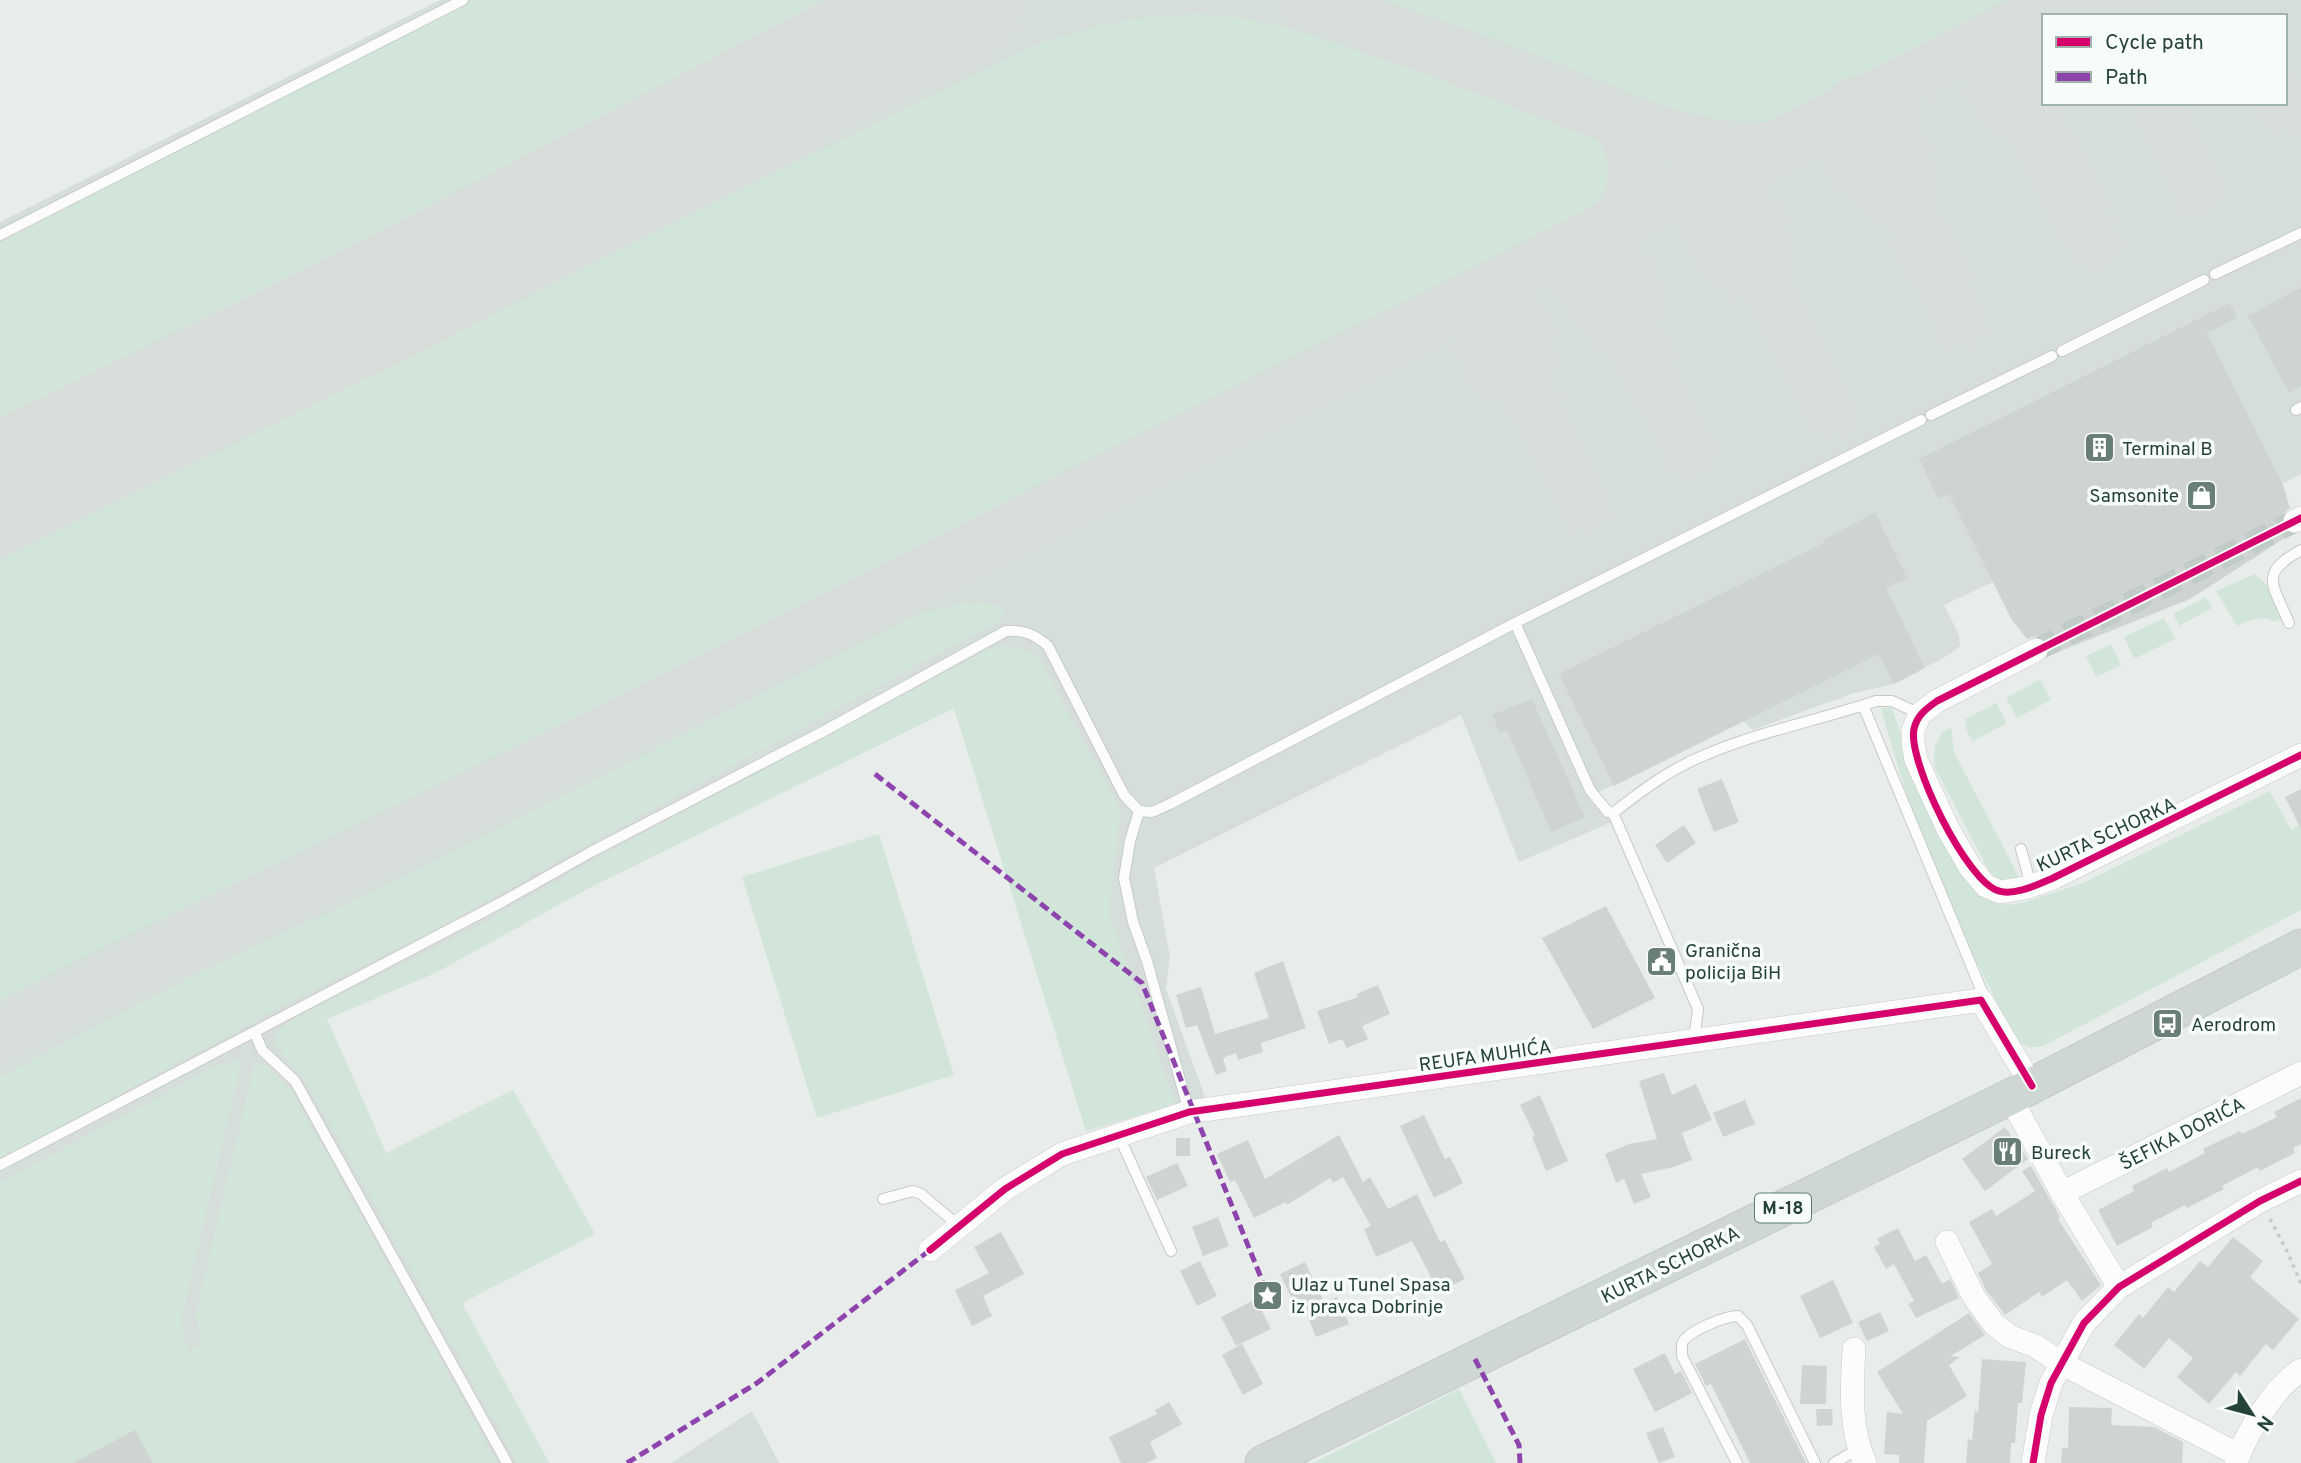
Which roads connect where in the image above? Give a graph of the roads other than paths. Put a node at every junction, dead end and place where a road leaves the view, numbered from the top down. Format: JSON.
{"nodes":[{"id":1,"x":463,"y":0,"type":"edge"},
{"id":2,"x":2301,"y":233,"type":"edge"},
{"id":3,"x":0,"y":235,"type":"edge"},
{"id":4,"x":2216,"y":274,"type":"dead end"},
{"id":5,"x":2204,"y":280,"type":"dead end"},
{"id":6,"x":2062,"y":351,"type":"dead end"},
{"id":7,"x":2052,"y":356,"type":"dead end"},
{"id":8,"x":2301,"y":550,"type":"edge"},
{"id":9,"x":1515,"y":623,"type":"junction"},
{"id":10,"x":2289,"y":623,"type":"dead end"},
{"id":11,"x":2036,"y":649,"type":"tunnel mouth"},
{"id":12,"x":1863,"y":705,"type":"junction"},
{"id":13,"x":1920,"y":714,"type":"junction"},
{"id":14,"x":2301,"y":755,"type":"edge"},
{"id":15,"x":1139,"y":811,"type":"junction"},
{"id":16,"x":1613,"y":813,"type":"junction"},
{"id":17,"x":2021,"y":849,"type":"dead end"},
{"id":18,"x":2031,"y":886,"type":"junction"},
{"id":19,"x":2301,"y":947,"type":"edge"},
{"id":20,"x":1981,"y":1000,"type":"junction"},
{"id":21,"x":254,"y":1033,"type":"junction"},
{"id":22,"x":1698,"y":1041,"type":"junction"},
{"id":23,"x":2301,"y":1073,"type":"edge"},
{"id":24,"x":2021,"y":1092,"type":"junction"},
{"id":25,"x":1189,"y":1112,"type":"junction"},
{"id":26,"x":1119,"y":1136,"type":"junction"},
{"id":27,"x":0,"y":1165,"type":"edge"},
{"id":28,"x":2301,"y":1181,"type":"edge"},
{"id":29,"x":2062,"y":1193,"type":"junction"},
{"id":30,"x":883,"y":1199,"type":"dead end"},
{"id":31,"x":959,"y":1226,"type":"junction"},
{"id":32,"x":1947,"y":1242,"type":"dead end"},
{"id":33,"x":930,"y":1250,"type":"dead end"},
{"id":34,"x":1171,"y":1251,"type":"dead end"},
{"id":35,"x":2119,"y":1287,"type":"junction"},
{"id":36,"x":1854,"y":1349,"type":"dead end"},
{"id":37,"x":2061,"y":1363,"type":"junction"},
{"id":38,"x":2301,"y":1370,"type":"edge"},
{"id":39,"x":1861,"y":1456,"type":"edge"},
{"id":40,"x":2238,"y":1459,"type":"edge"},
{"id":41,"x":507,"y":1463,"type":"edge"},
{"id":42,"x":1263,"y":1463,"type":"edge"},
{"id":43,"x":1737,"y":1463,"type":"edge"},
{"id":44,"x":1815,"y":1463,"type":"edge"},
{"id":45,"x":1835,"y":1463,"type":"edge"},
{"id":46,"x":2033,"y":1463,"type":"edge"}],
"edges":[{"from":1,"to":3,"type":"lane"},
{"from":2,"to":4,"type":"lane"},
{"from":5,"to":6,"type":"lane"},
{"from":7,"to":9,"type":"lane"},
{"from":8,"to":10,"type":"lane"},
{"from":9,"to":15,"type":"lane"},
{"from":9,"to":16,"type":"lane"},
{"from":11,"to":13,"type":"street"},
{"from":12,"to":13,"type":"lane"},
{"from":12,"to":16,"type":"lane"},
{"from":12,"to":20,"type":"lane"},
{"from":13,"to":18,"type":"street","name":"KURTA SCHORKA"},
{"from":14,"to":18,"type":"street","name":"KURTA SCHORKA"},
{"from":15,"to":21,"type":"lane"},
{"from":15,"to":25,"type":"lane"},
{"from":16,"to":22,"type":"lane"},
{"from":17,"to":18,"type":"lane","name":"KURTA SCHORKA"},
{"from":19,"to":24,"type":"main road","name":"KURTA SCHORKA","number":"M-18"},
{"from":20,"to":22,"type":"street","name":"REUFA MUHIĆA"},
{"from":20,"to":24,"type":"street"},
{"from":21,"to":27,"type":"lane"},
{"from":21,"to":41,"type":"lane"},
{"from":22,"to":25,"type":"street","name":"REUFA MUHIĆA"},
{"from":23,"to":29,"type":"street","name":"ŠEFIKA DORIĆA"},
{"from":24,"to":29,"type":"street"},
{"from":24,"to":42,"type":"main road","name":"KURTA SCHORKA","number":"M-18"},
{"from":25,"to":26,"type":"street","name":"REUFA MUHIĆA"},
{"from":26,"to":31,"type":"street","name":"REUFA MUHIĆA"},
{"from":26,"to":34,"type":"lane"},
{"from":28,"to":35,"type":"street"},
{"from":29,"to":35,"type":"street"},
{"from":30,"to":31,"type":"lane"},
{"from":31,"to":33,"type":"street","name":"REUFA MUHIĆA"},
{"from":32,"to":37,"type":"street"},
{"from":35,"to":37,"type":"street"},
{"from":36,"to":39,"type":"street"},
{"from":37,"to":40,"type":"street"},
{"from":37,"to":46,"type":"street"},
{"from":38,"to":40,"type":"street"},
{"from":39,"to":45,"type":"lane"},
{"from":43,"to":44,"type":"lane"}]}
